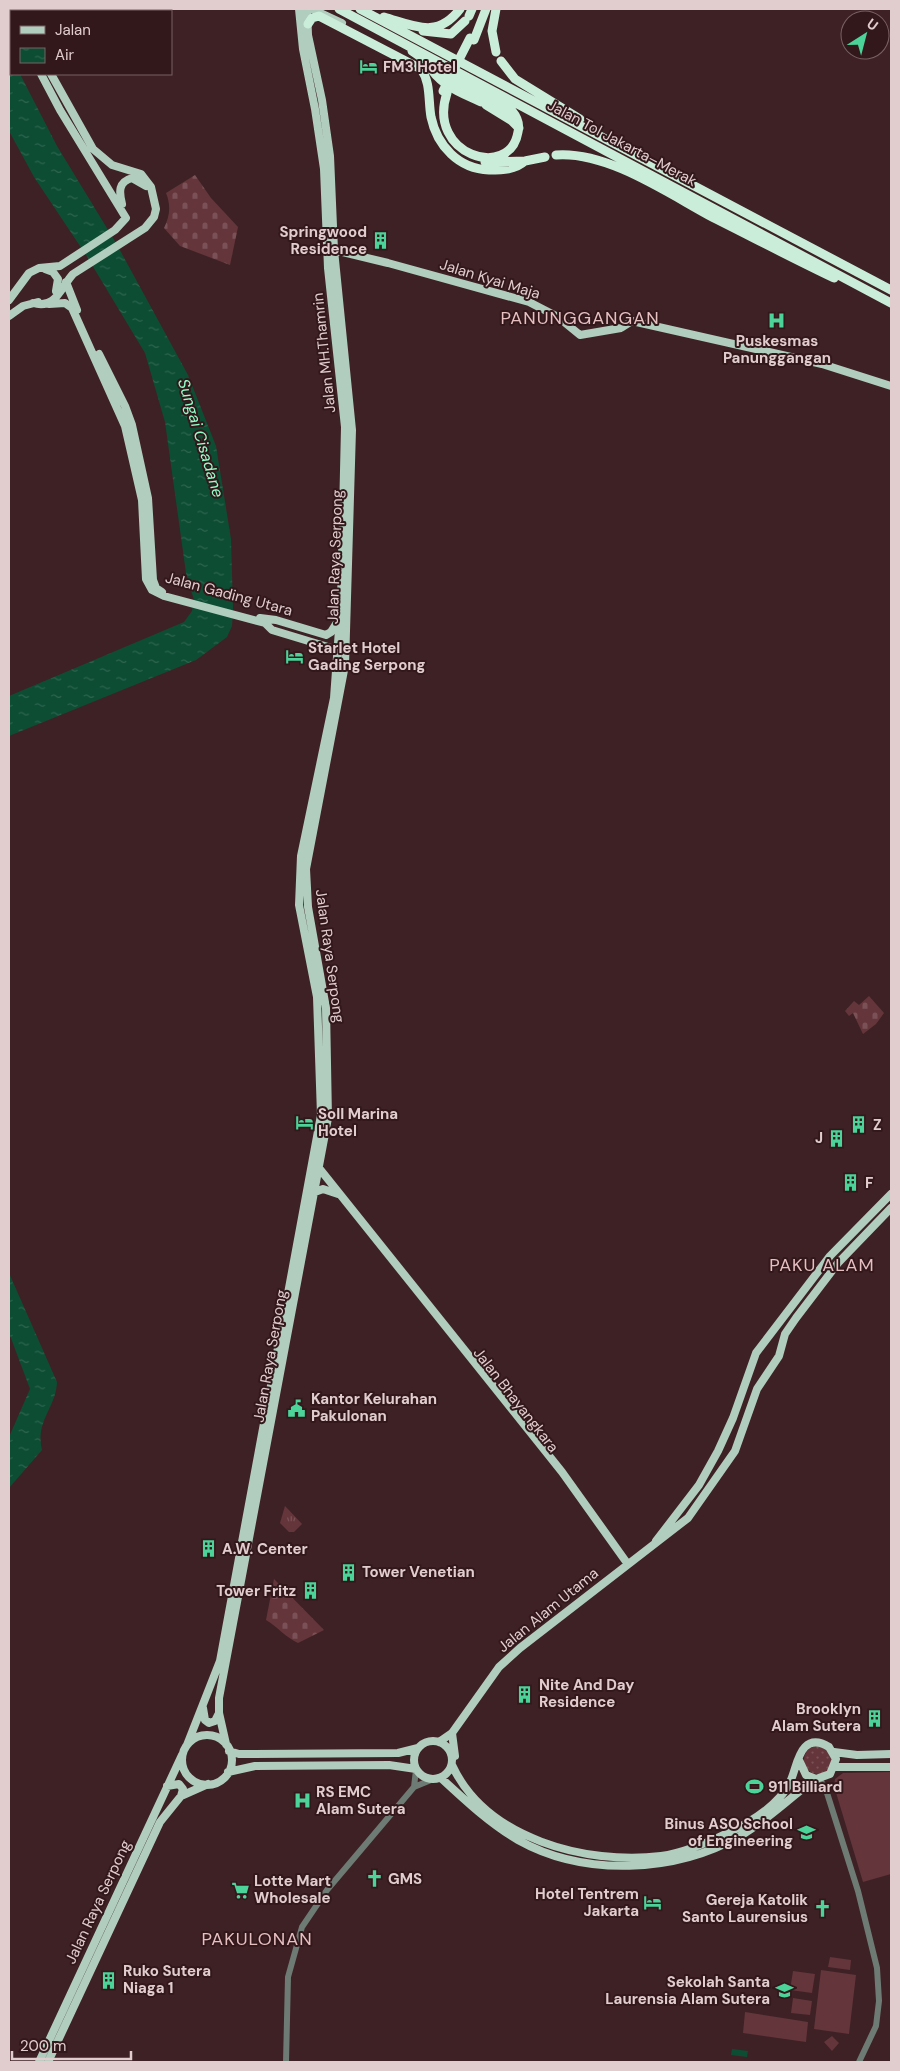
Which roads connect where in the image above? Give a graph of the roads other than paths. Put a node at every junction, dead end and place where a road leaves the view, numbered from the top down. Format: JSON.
{"nodes":[{"id":1,"x":295,"y":9,"type":"edge"},
{"id":2,"x":300,"y":9,"type":"edge"},
{"id":3,"x":339,"y":9,"type":"edge"},
{"id":4,"x":360,"y":9,"type":"edge"},
{"id":5,"x":460,"y":9,"type":"edge"},
{"id":6,"x":480,"y":9,"type":"edge"},
{"id":7,"x":486,"y":9,"type":"edge"},
{"id":8,"x":496,"y":9,"type":"edge"},
{"id":9,"x":469,"y":15,"type":"edge"},
{"id":10,"x":305,"y":21,"type":"edge"},
{"id":11,"x":412,"y":26,"type":"junction"},
{"id":12,"x":472,"y":39,"type":"junction"},
{"id":13,"x":401,"y":42,"type":"junction"},
{"id":14,"x":496,"y":52,"type":"dead end"},
{"id":15,"x":405,"y":59,"type":"junction"},
{"id":16,"x":501,"y":61,"type":"dead end"},
{"id":17,"x":428,"y":64,"type":"junction"},
{"id":18,"x":42,"y":75,"type":"edge"},
{"id":19,"x":52,"y":75,"type":"edge"},
{"id":20,"x":445,"y":92,"type":"junction"},
{"id":21,"x":519,"y":128,"type":"junction"},
{"id":22,"x":604,"y":137,"type":"junction"},
{"id":23,"x":556,"y":155,"type":"dead end"},
{"id":24,"x":546,"y":157,"type":"dead end"},
{"id":25,"x":525,"y":161,"type":"junction"},
{"id":26,"x":153,"y":193,"type":"junction"},
{"id":27,"x":328,"y":197,"type":"junction"},
{"id":28,"x":124,"y":211,"type":"junction"},
{"id":29,"x":334,"y":250,"type":"junction"},
{"id":30,"x":41,"y":268,"type":"junction"},
{"id":31,"x":65,"y":283,"type":"junction"},
{"id":32,"x":891,"y":290,"type":"edge"},
{"id":33,"x":9,"y":300,"type":"edge"},
{"id":34,"x":34,"y":303,"type":"junction"},
{"id":35,"x":891,"y":303,"type":"edge"},
{"id":36,"x":49,"y":304,"type":"junction"},
{"id":37,"x":336,"y":313,"type":"junction"},
{"id":38,"x":9,"y":316,"type":"edge"},
{"id":39,"x":891,"y":386,"type":"edge"},
{"id":40,"x":149,"y":576,"type":"junction"},
{"id":41,"x":258,"y":619,"type":"junction"},
{"id":42,"x":339,"y":619,"type":"junction"},
{"id":43,"x":338,"y":636,"type":"joint"},
{"id":44,"x":346,"y":644,"type":"junction"},
{"id":45,"x":338,"y":650,"type":"junction"},
{"id":46,"x":323,"y":1031,"type":"junction"},
{"id":47,"x":319,"y":1168,"type":"junction"},
{"id":48,"x":315,"y":1192,"type":"junction"},
{"id":49,"x":891,"y":1194,"type":"edge"},
{"id":50,"x":340,"y":1196,"type":"junction"},
{"id":51,"x":891,"y":1208,"type":"edge"},
{"id":52,"x":868,"y":1216,"type":"junction"},
{"id":53,"x":875,"y":1222,"type":"junction"},
{"id":54,"x":775,"y":1329,"type":"junction"},
{"id":55,"x":785,"y":1334,"type":"junction"},
{"id":56,"x":745,"y":1384,"type":"junction"},
{"id":57,"x":757,"y":1389,"type":"junction"},
{"id":58,"x":655,"y":1542,"type":"junction"},
{"id":59,"x":626,"y":1564,"type":"junction"},
{"id":60,"x":203,"y":1708,"type":"junction"},
{"id":61,"x":219,"y":1713,"type":"junction"},
{"id":62,"x":452,"y":1733,"type":"junction"},
{"id":63,"x":439,"y":1742,"type":"junction"},
{"id":64,"x":187,"y":1744,"type":"junction"},
{"id":65,"x":228,"y":1748,"type":"junction"},
{"id":66,"x":418,"y":1748,"type":"junction"},
{"id":67,"x":834,"y":1752,"type":"junction"},
{"id":68,"x":239,"y":1754,"type":"junction"},
{"id":69,"x":850,"y":1754,"type":"junction"},
{"id":70,"x":891,"y":1754,"type":"edge"},
{"id":71,"x":182,"y":1755,"type":"junction"},
{"id":72,"x":799,"y":1760,"type":"junction"},
{"id":73,"x":452,"y":1765,"type":"junction"},
{"id":74,"x":847,"y":1767,"type":"junction"},
{"id":75,"x":891,"y":1767,"type":"edge"},
{"id":76,"x":240,"y":1768,"type":"junction"},
{"id":77,"x":416,"y":1770,"type":"junction"},
{"id":78,"x":832,"y":1770,"type":"junction"},
{"id":79,"x":228,"y":1772,"type":"junction"},
{"id":80,"x":457,"y":1776,"type":"junction"},
{"id":81,"x":441,"y":1778,"type":"junction"},
{"id":82,"x":818,"y":1779,"type":"junction"},
{"id":83,"x":431,"y":1780,"type":"junction"},
{"id":84,"x":208,"y":1784,"type":"junction"},
{"id":85,"x":167,"y":1786,"type":"junction"},
{"id":86,"x":414,"y":1787,"type":"junction"},
{"id":87,"x":827,"y":1793,"type":"junction"},
{"id":88,"x":181,"y":1796,"type":"junction"},
{"id":89,"x":39,"y":2062,"type":"edge"},
{"id":90,"x":48,"y":2062,"type":"edge"},
{"id":91,"x":286,"y":2062,"type":"edge"},
{"id":92,"x":859,"y":2062,"type":"edge"}],
"edges":[{"from":1,"to":10,"type":"main road"},
{"from":2,"to":10,"type":"main road"},
{"from":3,"to":13,"type":"highway","name":"Jalan Tol Jakarta–Merak"},
{"from":4,"to":11,"type":"highway"},
{"from":4,"to":22,"type":"highway","name":"Jalan Tol Jakarta–Merak"},
{"from":5,"to":11,"type":"highway"},
{"from":6,"to":12,"type":"highway"},
{"from":7,"to":12,"type":"highway"},
{"from":8,"to":14,"type":"highway"},
{"from":9,"to":11,"type":"highway"},
{"from":10,"to":15,"type":"main road"},
{"from":10,"to":15,"type":"highway"},
{"from":10,"to":27,"type":"main road","name":"Jalan Raya Serpong"},
{"from":10,"to":27,"type":"main road","name":"Jalan MH.Thamrin"},
{"from":12,"to":20,"type":"highway"},
{"from":13,"to":17,"type":"highway"},
{"from":13,"to":35,"type":"highway","name":"Jalan Tol Jakarta–Merak"},
{"from":15,"to":25,"type":"highway"},
{"from":16,"to":22,"type":"highway"},
{"from":17,"to":21,"type":"highway"},
{"from":17,"to":21,"type":"highway"},
{"from":18,"to":28,"type":"main road"},
{"from":19,"to":26,"type":"main road"},
{"from":20,"to":21,"type":"highway"},
{"from":20,"to":25,"type":"highway"},
{"from":22,"to":32,"type":"highway","name":"Jalan Tol Jakarta–Merak"},
{"from":23,"to":35,"type":"highway"},
{"from":24,"to":25,"type":"highway"},
{"from":26,"to":28,"type":"main road"},
{"from":26,"to":31,"type":"main road"},
{"from":27,"to":29,"type":"main road","name":"Jalan Raya Serpong"},
{"from":27,"to":37,"type":"main road","name":"Jalan MH.Thamrin"},
{"from":28,"to":30,"type":"main road"},
{"from":29,"to":37,"type":"main road","name":"Jalan Raya Serpong"},
{"from":29,"to":39,"type":"main road","name":"Jalan Kyai Maja"},
{"from":30,"to":33,"type":"main road"},
{"from":30,"to":34,"type":"main road"},
{"from":31,"to":36,"type":"main road"},
{"from":31,"to":40,"type":"main road","name":"Jalan Gading Utara"},
{"from":34,"to":36,"type":"main road"},
{"from":34,"to":38,"type":"main road"},
{"from":36,"to":40,"type":"main road","name":"Jalan Gading Utara"},
{"from":37,"to":42,"type":"main road","name":"Jalan MH.Thamrin"},
{"from":37,"to":44,"type":"main road","name":"Jalan Raya Serpong"},
{"from":40,"to":41,"type":"main road","name":"Jalan Gading Utara"},
{"from":41,"to":42,"type":"main road","name":"Jalan Gading Utara"},
{"from":41,"to":45,"type":"main road","name":"Jalan Gading Utara"},
{"from":42,"to":43,"type":"main road","name":"Jalan MH.Thamrin"},
{"from":43,"to":45,"type":"main road","name":"Jalan Raya Serpong"},
{"from":44,"to":45,"type":"main road"},
{"from":44,"to":46,"type":"main road","name":"Jalan Raya Serpong"},
{"from":45,"to":46,"type":"main road","name":"Jalan Raya Serpong"},
{"from":46,"to":47,"type":"main road","name":"Jalan Raya Serpong"},
{"from":46,"to":60,"type":"main road","name":"Jalan Raya Serpong"},
{"from":47,"to":48,"type":"main road","name":"Jalan Raya Serpong"},
{"from":47,"to":50,"type":"main road","name":"Jalan Bhayangkara"},
{"from":48,"to":50,"type":"main road"},
{"from":48,"to":61,"type":"main road","name":"Jalan Raya Serpong"},
{"from":49,"to":52,"type":"main road","name":"Jalan Alam Utama"},
{"from":50,"to":59,"type":"main road","name":"Jalan Bhayangkara"},
{"from":51,"to":53,"type":"main road","name":"Jalan Alam Utama"},
{"from":52,"to":53,"type":"main road"},
{"from":52,"to":54,"type":"main road","name":"Jalan Alam Utama"},
{"from":53,"to":55,"type":"main road","name":"Jalan Alam Utama"},
{"from":54,"to":55,"type":"main road"},
{"from":54,"to":56,"type":"main road","name":"Jalan Alam Utama"},
{"from":55,"to":57,"type":"main road","name":"Jalan Alam Utama"},
{"from":56,"to":57,"type":"main road"},
{"from":56,"to":58,"type":"main road","name":"Jalan Alam Utama"},
{"from":57,"to":58,"type":"main road","name":"Jalan Alam Utama"},
{"from":58,"to":59,"type":"main road","name":"Jalan Alam Utama"},
{"from":59,"to":62,"type":"main road","name":"Jalan Alam Utama"},
{"from":60,"to":61,"type":"main road"},
{"from":60,"to":64,"type":"main road","name":"Jalan Raya Serpong"},
{"from":61,"to":65,"type":"main road","name":"Jalan Raya Serpong"},
{"from":62,"to":63,"type":"main road","name":"Jalan Alam Utama"},
{"from":62,"to":80,"type":"main road"},
{"from":63,"to":66,"type":"main road"},
{"from":63,"to":73,"type":"main road"},
{"from":64,"to":65,"type":"main road"},
{"from":64,"to":71,"type":"main road"},
{"from":65,"to":68,"type":"main road"},
{"from":65,"to":79,"type":"main road"},
{"from":66,"to":68,"type":"main road"},
{"from":66,"to":77,"type":"main road"},
{"from":67,"to":69,"type":"main road"},
{"from":67,"to":72,"type":"main road"},
{"from":67,"to":78,"type":"main road"},
{"from":68,"to":76,"type":"main road"},
{"from":69,"to":70,"type":"main road"},
{"from":69,"to":74,"type":"main road"},
{"from":71,"to":84,"type":"main road"},
{"from":71,"to":85,"type":"main road","name":"Jalan Raya Serpong"},
{"from":72,"to":80,"type":"main road"},
{"from":72,"to":82,"type":"main road"},
{"from":73,"to":80,"type":"main road"},
{"from":73,"to":81,"type":"main road"},
{"from":74,"to":75,"type":"main road"},
{"from":74,"to":78,"type":"main road"},
{"from":76,"to":77,"type":"main road"},
{"from":76,"to":79,"type":"main road"},
{"from":77,"to":83,"type":"main road"},
{"from":77,"to":86,"type":"street"},
{"from":78,"to":82,"type":"main road"},
{"from":78,"to":87,"type":"street"},
{"from":79,"to":84,"type":"main road"},
{"from":81,"to":82,"type":"main road"},
{"from":81,"to":83,"type":"main road"},
{"from":82,"to":87,"type":"street"},
{"from":83,"to":86,"type":"street"},
{"from":84,"to":88,"type":"main road","name":"Jalan Raya Serpong"},
{"from":85,"to":88,"type":"main road"},
{"from":85,"to":89,"type":"main road","name":"Jalan Raya Serpong"},
{"from":86,"to":91,"type":"street"},
{"from":87,"to":92,"type":"street"},
{"from":88,"to":90,"type":"main road","name":"Jalan Raya Serpong"}]}
